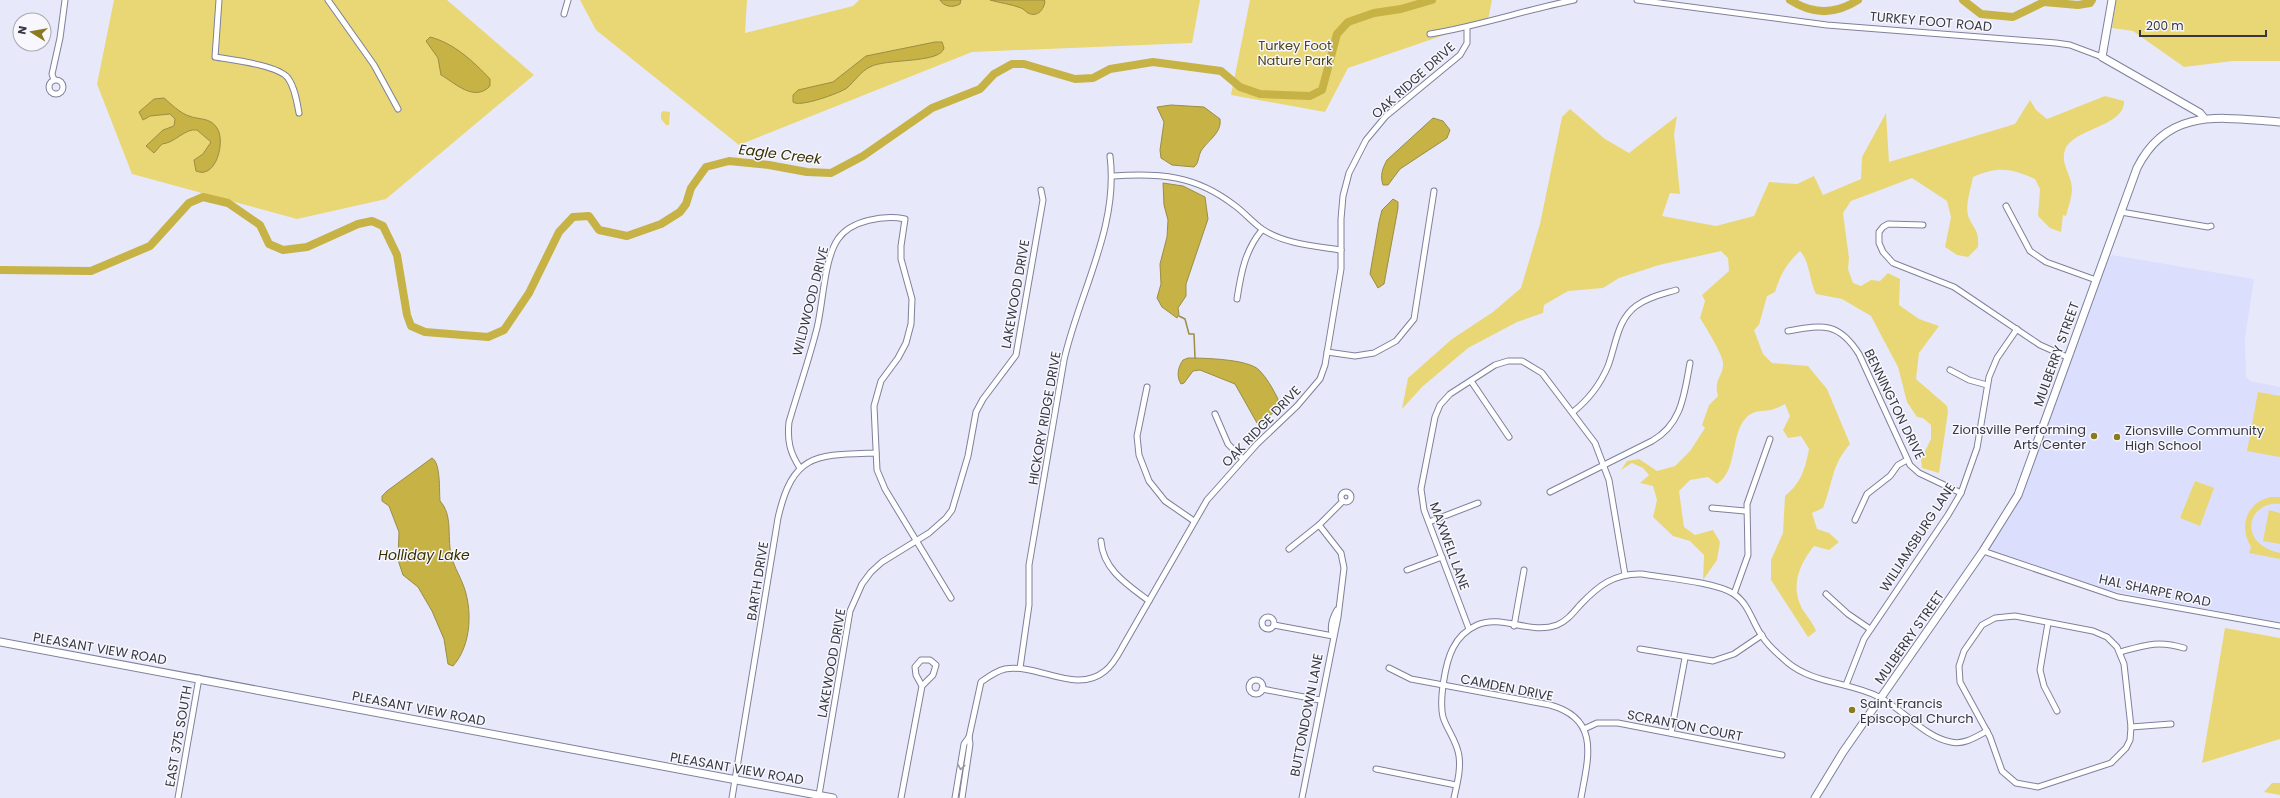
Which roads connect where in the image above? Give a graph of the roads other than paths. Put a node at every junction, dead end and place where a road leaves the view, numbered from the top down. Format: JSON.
{"nodes":[{"id":1,"x":65,"y":0,"type":"edge"},
{"id":2,"x":219,"y":0,"type":"edge"},
{"id":3,"x":328,"y":0,"type":"edge"},
{"id":4,"x":568,"y":0,"type":"edge"},
{"id":5,"x":1574,"y":0,"type":"edge"},
{"id":6,"x":1637,"y":0,"type":"edge"},
{"id":7,"x":2112,"y":0,"type":"edge"},
{"id":8,"x":564,"y":14,"type":"dead end"},
{"id":9,"x":1467,"y":28,"type":"junction"},
{"id":10,"x":1430,"y":34,"type":"dead end"},
{"id":11,"x":2102,"y":57,"type":"junction"},
{"id":12,"x":54,"y":80,"type":"dead end"},
{"id":13,"x":398,"y":109,"type":"dead end"},
{"id":14,"x":299,"y":113,"type":"dead end"},
{"id":15,"x":2204,"y":118,"type":"junction"},
{"id":16,"x":2280,"y":122,"type":"edge"},
{"id":17,"x":1110,"y":156,"type":"dead end"},
{"id":18,"x":1113,"y":176,"type":"junction"},
{"id":19,"x":1041,"y":190,"type":"dead end"},
{"id":20,"x":1434,"y":191,"type":"dead end"},
{"id":21,"x":2006,"y":206,"type":"dead end"},
{"id":22,"x":2121,"y":212,"type":"junction"},
{"id":23,"x":1923,"y":225,"type":"dead end"},
{"id":24,"x":2211,"y":226,"type":"dead end"},
{"id":25,"x":1262,"y":230,"type":"junction"},
{"id":26,"x":1341,"y":250,"type":"junction"},
{"id":27,"x":2096,"y":280,"type":"junction"},
{"id":28,"x":1676,"y":290,"type":"dead end"},
{"id":29,"x":1237,"y":299,"type":"dead end"},
{"id":30,"x":2017,"y":329,"type":"junction"},
{"id":31,"x":1788,"y":331,"type":"dead end"},
{"id":32,"x":1327,"y":352,"type":"junction"},
{"id":33,"x":2067,"y":357,"type":"junction"},
{"id":34,"x":1690,"y":363,"type":"dead end"},
{"id":35,"x":1950,"y":370,"type":"dead end"},
{"id":36,"x":1471,"y":381,"type":"junction"},
{"id":37,"x":1987,"y":385,"type":"junction"},
{"id":38,"x":1147,"y":387,"type":"dead end"},
{"id":39,"x":1573,"y":412,"type":"junction"},
{"id":40,"x":1215,"y":414,"type":"dead end"},
{"id":41,"x":1508,"y":437,"type":"dead end"},
{"id":42,"x":1770,"y":439,"type":"dead end"},
{"id":43,"x":876,"y":453,"type":"junction"},
{"id":44,"x":1243,"y":459,"type":"junction"},
{"id":45,"x":1907,"y":460,"type":"junction"},
{"id":46,"x":1604,"y":464,"type":"junction"},
{"id":47,"x":800,"y":468,"type":"junction"},
{"id":48,"x":1550,"y":492,"type":"dead end"},
{"id":49,"x":1961,"y":493,"type":"junction"},
{"id":50,"x":1343,"y":501,"type":"dead end"},
{"id":51,"x":1478,"y":503,"type":"dead end"},
{"id":52,"x":1712,"y":508,"type":"dead end"},
{"id":53,"x":1745,"y":511,"type":"junction"},
{"id":54,"x":1855,"y":520,"type":"dead end"},
{"id":55,"x":1194,"y":522,"type":"junction"},
{"id":56,"x":1429,"y":522,"type":"junction"},
{"id":57,"x":1319,"y":526,"type":"junction"},
{"id":58,"x":916,"y":540,"type":"junction"},
{"id":59,"x":1101,"y":541,"type":"dead end"},
{"id":60,"x":1289,"y":549,"type":"dead end"},
{"id":61,"x":1983,"y":550,"type":"junction"},
{"id":62,"x":1442,"y":557,"type":"junction"},
{"id":63,"x":1407,"y":570,"type":"dead end"},
{"id":64,"x":1524,"y":570,"type":"dead end"},
{"id":65,"x":1625,"y":575,"type":"junction"},
{"id":66,"x":1734,"y":594,"type":"junction"},
{"id":67,"x":1826,"y":594,"type":"dead end"},
{"id":68,"x":951,"y":598,"type":"dead end"},
{"id":69,"x":1149,"y":601,"type":"junction"},
{"id":70,"x":2048,"y":623,"type":"junction"},
{"id":71,"x":1274,"y":625,"type":"dead end"},
{"id":72,"x":1514,"y":626,"type":"junction"},
{"id":73,"x":2280,"y":626,"type":"edge"},
{"id":74,"x":1469,"y":629,"type":"junction"},
{"id":75,"x":1870,"y":629,"type":"junction"},
{"id":76,"x":1333,"y":636,"type":"junction"},
{"id":77,"x":1762,"y":636,"type":"junction"},
{"id":78,"x":0,"y":642,"type":"edge"},
{"id":79,"x":2184,"y":648,"type":"dead end"},
{"id":80,"x":1640,"y":649,"type":"dead end"},
{"id":81,"x":2120,"y":652,"type":"junction"},
{"id":82,"x":1685,"y":658,"type":"junction"},
{"id":83,"x":1020,"y":668,"type":"junction"},
{"id":84,"x":1389,"y":668,"type":"dead end"},
{"id":85,"x":199,"y":678,"type":"junction"},
{"id":86,"x":1846,"y":685,"type":"junction"},
{"id":87,"x":922,"y":686,"type":"junction"},
{"id":88,"x":1444,"y":686,"type":"junction"},
{"id":89,"x":1262,"y":689,"type":"dead end"},
{"id":90,"x":1881,"y":698,"type":"junction"},
{"id":91,"x":1320,"y":700,"type":"junction"},
{"id":92,"x":2058,"y":711,"type":"dead end"},
{"id":93,"x":2171,"y":724,"type":"dead end"},
{"id":94,"x":2131,"y":727,"type":"junction"},
{"id":95,"x":1584,"y":729,"type":"junction"},
{"id":96,"x":1987,"y":731,"type":"junction"},
{"id":97,"x":1670,"y":733,"type":"junction"},
{"id":98,"x":969,"y":737,"type":"junction"},
{"id":99,"x":1782,"y":755,"type":"dead end"},
{"id":100,"x":1376,"y":769,"type":"dead end"},
{"id":101,"x":735,"y":780,"type":"junction"},
{"id":102,"x":1456,"y":784,"type":"junction"},
{"id":103,"x":819,"y":795,"type":"junction"},
{"id":104,"x":178,"y":798,"type":"edge"},
{"id":105,"x":732,"y":798,"type":"edge"},
{"id":106,"x":833,"y":798,"type":"edge"},
{"id":107,"x":901,"y":798,"type":"edge"},
{"id":108,"x":955,"y":798,"type":"edge"},
{"id":109,"x":962,"y":798,"type":"edge"},
{"id":110,"x":1302,"y":798,"type":"edge"},
{"id":111,"x":1454,"y":798,"type":"edge"},
{"id":112,"x":1581,"y":798,"type":"edge"},
{"id":113,"x":1815,"y":798,"type":"edge"}],
"edges":[{"from":1,"to":12,"type":"street"},
{"from":2,"to":14,"type":"street"},
{"from":3,"to":13,"type":"street"},
{"from":4,"to":8,"type":"street"},
{"from":5,"to":9,"type":"street"},
{"from":6,"to":11,"type":"street","name":"TURKEY FOOT ROAD"},
{"from":7,"to":11,"type":"street"},
{"from":9,"to":10,"type":"street"},
{"from":9,"to":26,"type":"street","name":"OAK RIDGE DRIVE"},
{"from":11,"to":15,"type":"street","name":"TURKEY FOOT ROAD"},
{"from":15,"to":16,"type":"street","name":"MULBERRY STREET"},
{"from":15,"to":22,"type":"street","name":"MULBERRY STREET"},
{"from":17,"to":18,"type":"street","name":"HICKORY RIDGE DRIVE"},
{"from":18,"to":25,"type":"street"},
{"from":18,"to":83,"type":"street","name":"HICKORY RIDGE DRIVE"},
{"from":19,"to":58,"type":"street","name":"LAKEWOOD DRIVE"},
{"from":20,"to":32,"type":"street"},
{"from":21,"to":27,"type":"street"},
{"from":22,"to":24,"type":"street"},
{"from":22,"to":27,"type":"street","name":"MULBERRY STREET"},
{"from":23,"to":30,"type":"street"},
{"from":25,"to":26,"type":"street"},
{"from":25,"to":29,"type":"street"},
{"from":26,"to":32,"type":"street","name":"OAK RIDGE DRIVE"},
{"from":27,"to":33,"type":"street","name":"MULBERRY STREET"},
{"from":28,"to":39,"type":"street"},
{"from":30,"to":33,"type":"street"},
{"from":30,"to":37,"type":"street","name":"WILLIAMSBURG LANE"},
{"from":31,"to":45,"type":"street","name":"BENNINGTON DRIVE"},
{"from":32,"to":44,"type":"street","name":"OAK RIDGE DRIVE"},
{"from":33,"to":61,"type":"street","name":"MULBERRY STREET"},
{"from":34,"to":46,"type":"street"},
{"from":35,"to":37,"type":"street"},
{"from":36,"to":39,"type":"street","name":"MAXWELL LANE"},
{"from":36,"to":41,"type":"street"},
{"from":36,"to":56,"type":"street","name":"MAXWELL LANE"},
{"from":37,"to":49,"type":"street","name":"WILLIAMSBURG LANE"},
{"from":38,"to":55,"type":"street"},
{"from":39,"to":46,"type":"street","name":"MAXWELL LANE"},
{"from":40,"to":44,"type":"street"},
{"from":42,"to":53,"type":"street"},
{"from":43,"to":47,"type":"street","name":"BARTH DRIVE"},
{"from":43,"to":47,"type":"street","name":"WILDWOOD DRIVE"},
{"from":43,"to":58,"type":"street","name":"WILDWOOD DRIVE"},
{"from":44,"to":55,"type":"street","name":"OAK RIDGE DRIVE"},
{"from":45,"to":49,"type":"street","name":"BENNINGTON DRIVE"},
{"from":45,"to":54,"type":"street"},
{"from":46,"to":48,"type":"street"},
{"from":46,"to":65,"type":"street","name":"MAXWELL LANE"},
{"from":47,"to":101,"type":"street","name":"BARTH DRIVE"},
{"from":49,"to":75,"type":"street","name":"WILLIAMSBURG LANE"},
{"from":50,"to":57,"type":"street"},
{"from":51,"to":56,"type":"street"},
{"from":52,"to":53,"type":"street"},
{"from":53,"to":66,"type":"street"},
{"from":55,"to":69,"type":"street","name":"OAK RIDGE DRIVE"},
{"from":56,"to":62,"type":"street","name":"MAXWELL LANE"},
{"from":57,"to":60,"type":"street"},
{"from":57,"to":76,"type":"street","name":"BUTTONDOWN LANE"},
{"from":58,"to":68,"type":"street","name":"WILDWOOD DRIVE"},
{"from":58,"to":103,"type":"street","name":"LAKEWOOD DRIVE"},
{"from":59,"to":69,"type":"street"},
{"from":61,"to":73,"type":"street","name":"HAL SHARPE ROAD"},
{"from":61,"to":90,"type":"street","name":"MULBERRY STREET"},
{"from":62,"to":63,"type":"street"},
{"from":62,"to":74,"type":"street","name":"MAXWELL LANE"},
{"from":64,"to":72,"type":"street"},
{"from":65,"to":66,"type":"street"},
{"from":65,"to":72,"type":"street"},
{"from":66,"to":77,"type":"street"},
{"from":67,"to":75,"type":"street"},
{"from":69,"to":83,"type":"street","name":"OAK RIDGE DRIVE"},
{"from":70,"to":81,"type":"street"},
{"from":70,"to":92,"type":"street"},
{"from":70,"to":96,"type":"street"},
{"from":71,"to":76,"type":"street"},
{"from":72,"to":74,"type":"street"},
{"from":74,"to":88,"type":"street"},
{"from":75,"to":86,"type":"street","name":"WILLIAMSBURG LANE"},
{"from":76,"to":91,"type":"street","name":"BUTTONDOWN LANE"},
{"from":77,"to":82,"type":"street"},
{"from":77,"to":86,"type":"street"},
{"from":78,"to":85,"type":"street","name":"PLEASANT VIEW ROAD"},
{"from":79,"to":81,"type":"street"},
{"from":80,"to":82,"type":"street"},
{"from":81,"to":94,"type":"street"},
{"from":82,"to":97,"type":"street"},
{"from":83,"to":98,"type":"street","name":"OAK RIDGE DRIVE"},
{"from":84,"to":88,"type":"street","name":"CAMDEN DRIVE"},
{"from":85,"to":101,"type":"street","name":"PLEASANT VIEW ROAD"},
{"from":85,"to":104,"type":"street","name":"EAST 375 SOUTH"},
{"from":86,"to":90,"type":"street"},
{"from":87,"to":87,"type":"street"},
{"from":87,"to":107,"type":"street"},
{"from":88,"to":95,"type":"street","name":"CAMDEN DRIVE"},
{"from":88,"to":102,"type":"street"},
{"from":89,"to":91,"type":"street"},
{"from":90,"to":96,"type":"street"},
{"from":90,"to":113,"type":"street","name":"MULBERRY STREET"},
{"from":91,"to":110,"type":"street","name":"BUTTONDOWN LANE"},
{"from":93,"to":94,"type":"street"},
{"from":94,"to":96,"type":"street"},
{"from":95,"to":97,"type":"street","name":"SCRANTON COURT"},
{"from":95,"to":112,"type":"street"},
{"from":97,"to":99,"type":"street","name":"SCRANTON COURT"},
{"from":98,"to":108,"type":"street","name":"OAK RIDGE DRIVE","one_way":true},
{"from":98,"to":109,"type":"street","name":"OAK RIDGE DRIVE"},
{"from":100,"to":102,"type":"street"},
{"from":101,"to":103,"type":"street","name":"PLEASANT VIEW ROAD"},
{"from":101,"to":105,"type":"street","name":"BARTH DRIVE"},
{"from":102,"to":111,"type":"street"},
{"from":103,"to":106,"type":"street","name":"PLEASANT VIEW ROAD"}]}
